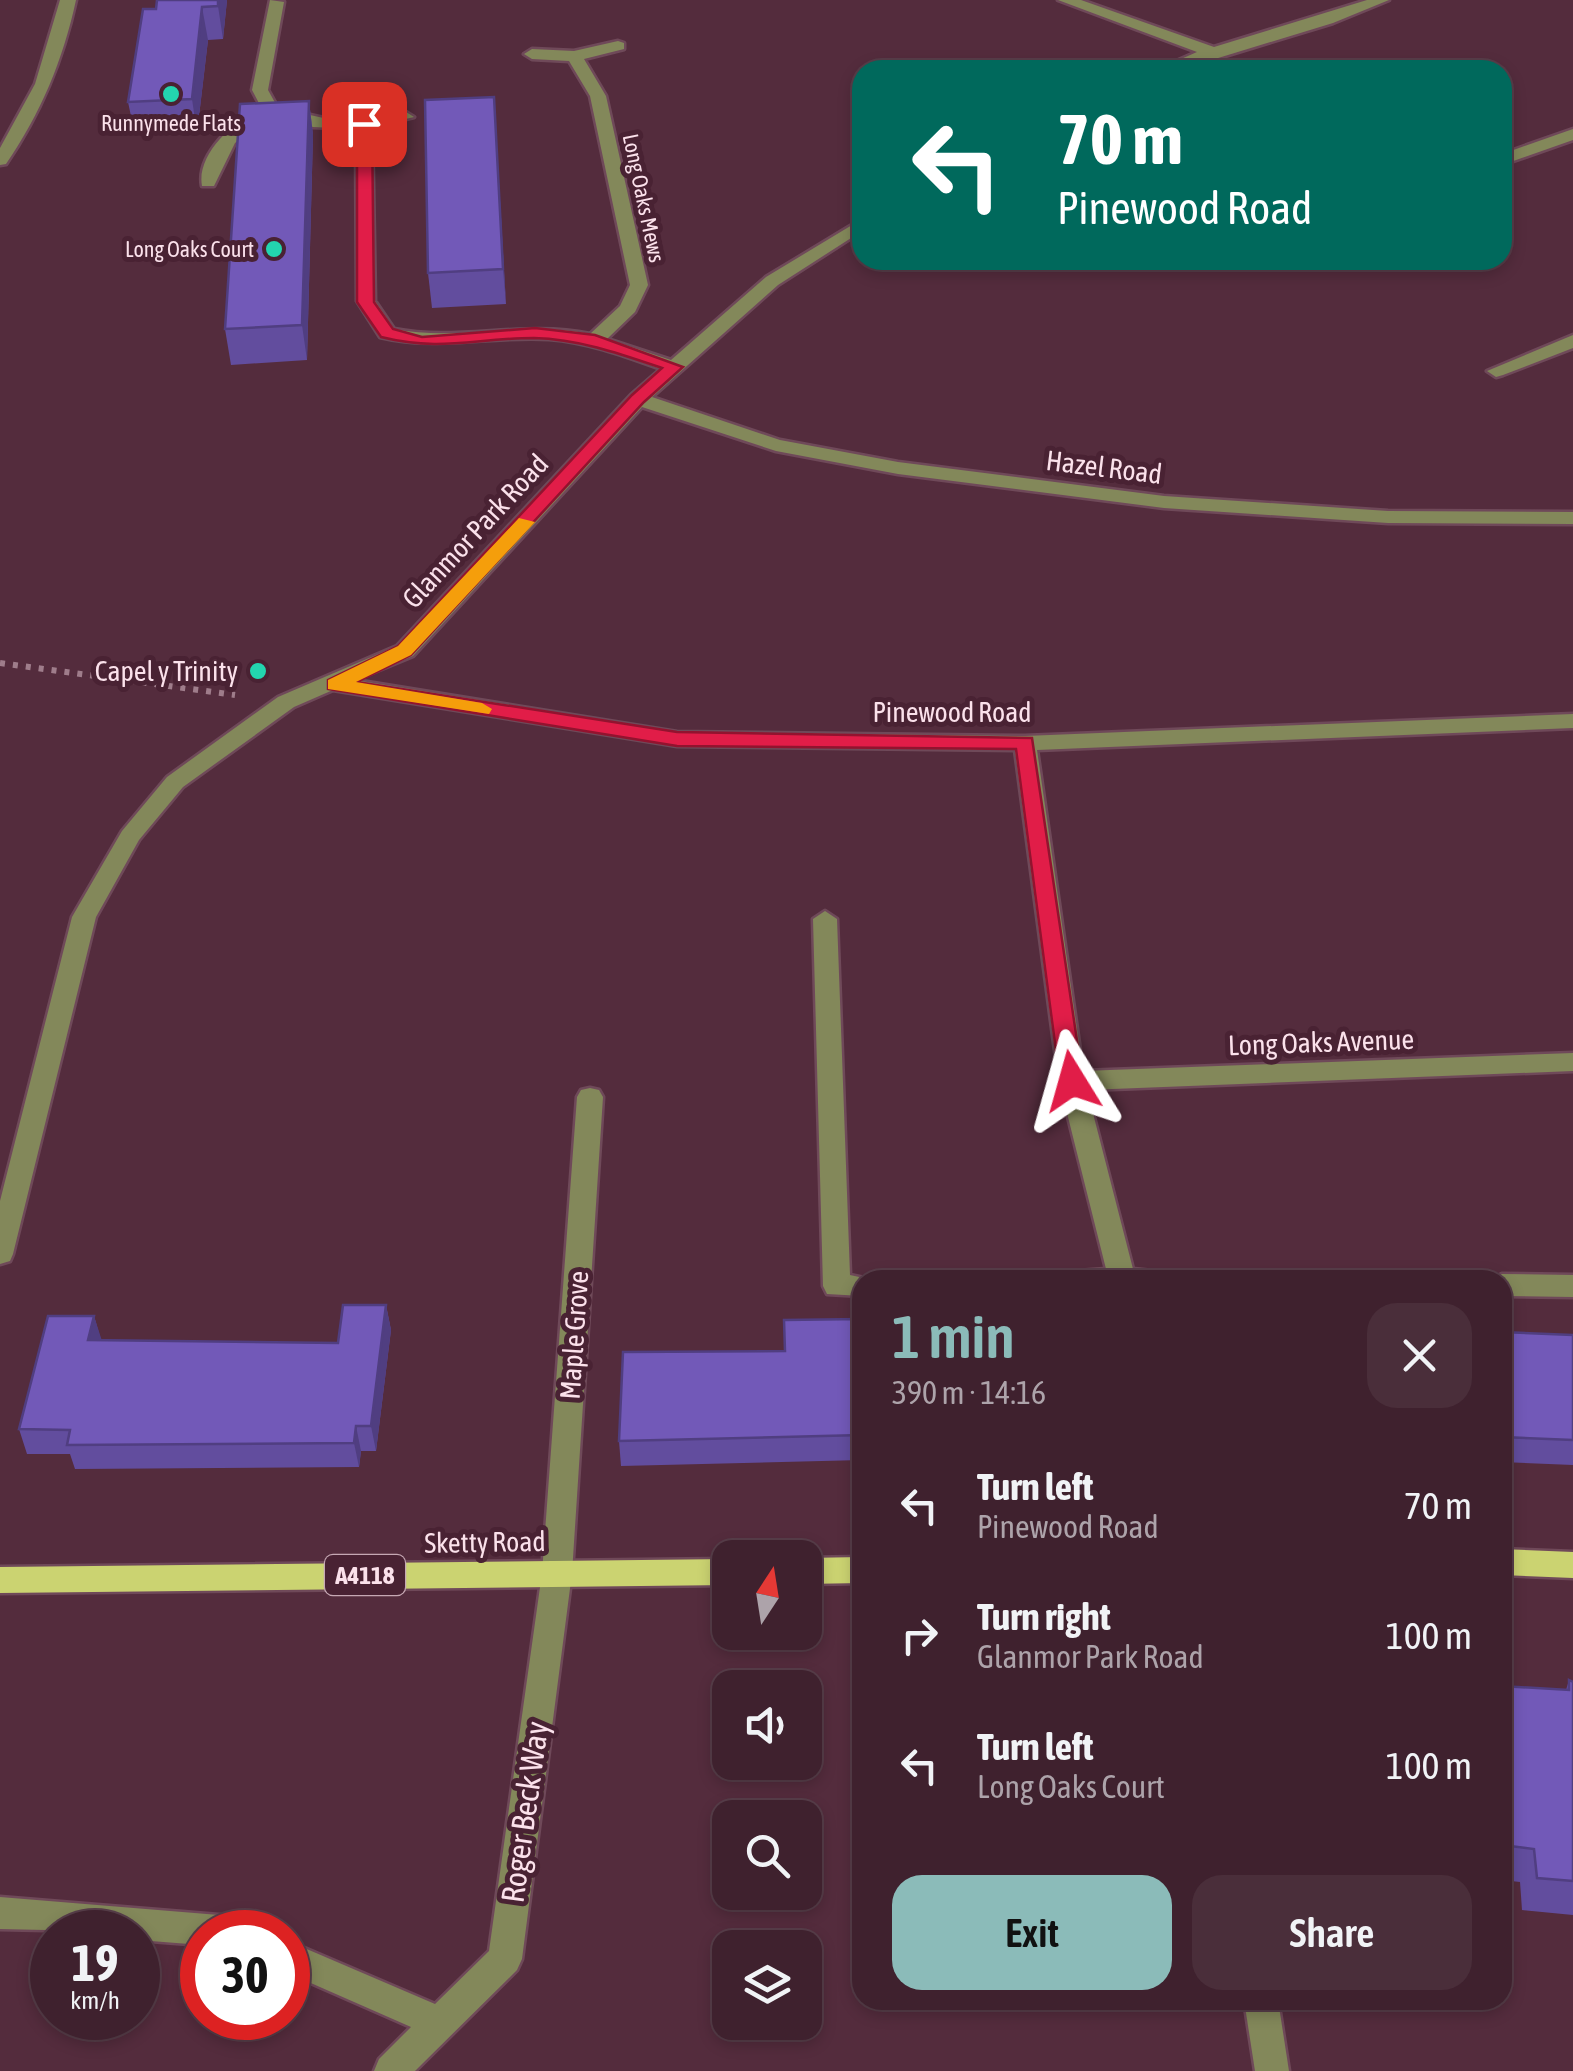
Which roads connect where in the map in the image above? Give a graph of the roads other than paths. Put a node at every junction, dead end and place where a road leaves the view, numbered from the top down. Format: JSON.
{"nodes":[{"id":1,"x":68,"y":0,"type":"edge"},
{"id":2,"x":1066,"y":0,"type":"edge"},
{"id":3,"x":1381,"y":0,"type":"edge"},
{"id":4,"x":276,"y":2,"type":"edge"},
{"id":5,"x":618,"y":46,"type":"dead end"},
{"id":6,"x":1209,"y":51,"type":"junction"},
{"id":7,"x":532,"y":54,"type":"dead end"},
{"id":8,"x":574,"y":56,"type":"junction"},
{"id":9,"x":1188,"y":60,"type":"edge"},
{"id":10,"x":270,"y":108,"type":"junction"},
{"id":11,"x":406,"y":117,"type":"dead end"},
{"id":12,"x":364,"y":124,"type":"junction"},
{"id":13,"x":1573,"y":134,"type":"edge"},
{"id":14,"x":2,"y":155,"type":"edge"},
{"id":15,"x":1512,"y":156,"type":"edge"},
{"id":16,"x":208,"y":182,"type":"dead end"},
{"id":17,"x":852,"y":230,"type":"edge"},
{"id":18,"x":595,"y":340,"type":"junction"},
{"id":19,"x":1573,"y":341,"type":"edge"},
{"id":20,"x":674,"y":367,"type":"junction"},
{"id":21,"x":1496,"y":371,"type":"dead end"},
{"id":22,"x":638,"y":399,"type":"junction"},
{"id":23,"x":1573,"y":518,"type":"edge"},
{"id":24,"x":335,"y":684,"type":"junction"},
{"id":25,"x":1573,"y":721,"type":"edge"},
{"id":26,"x":1025,"y":743,"type":"junction"},
{"id":27,"x":825,"y":919,"type":"dead end"},
{"id":28,"x":1573,"y":1062,"type":"edge"},
{"id":29,"x":1072,"y":1081,"type":"junction"},
{"id":30,"x":590,"y":1097,"type":"dead end"},
{"id":31,"x":0,"y":1254,"type":"edge"},
{"id":32,"x":1120,"y":1270,"type":"edge"},
{"id":33,"x":1512,"y":1285,"type":"edge"},
{"id":34,"x":852,"y":1286,"type":"edge"},
{"id":35,"x":1573,"y":1286,"type":"edge"},
{"id":36,"x":1512,"y":1562,"type":"edge"},
{"id":37,"x":1573,"y":1565,"type":"edge"},
{"id":38,"x":852,"y":1570,"type":"edge"},
{"id":39,"x":822,"y":1571,"type":"edge"},
{"id":40,"x":712,"y":1572,"type":"edge"},
{"id":41,"x":557,"y":1573,"type":"junction"},
{"id":42,"x":0,"y":1580,"type":"edge"},
{"id":43,"x":0,"y":1913,"type":"edge"},
{"id":44,"x":180,"y":1928,"type":"edge"},
{"id":45,"x":310,"y":1967,"type":"edge"},
{"id":46,"x":1263,"y":2010,"type":"edge"},
{"id":47,"x":438,"y":2022,"type":"junction"},
{"id":48,"x":390,"y":2071,"type":"edge"},
{"id":49,"x":1272,"y":2071,"type":"edge"}],
"edges":[{"from":1,"to":14,"type":"street"},
{"from":2,"to":6,"type":"street"},
{"from":3,"to":6,"type":"street"},
{"from":4,"to":10,"type":"street"},
{"from":5,"to":8,"type":"street"},
{"from":6,"to":9,"type":"street"},
{"from":7,"to":8,"type":"street"},
{"from":8,"to":18,"type":"street","name":"Long Oaks Mews"},
{"from":10,"to":12,"type":"street"},
{"from":10,"to":16,"type":"street"},
{"from":11,"to":12,"type":"street"},
{"from":12,"to":18,"type":"street"},
{"from":13,"to":15,"type":"street"},
{"from":17,"to":20,"type":"street","name":"Glanmor Park Road"},
{"from":18,"to":20,"type":"street"},
{"from":19,"to":21,"type":"street"},
{"from":20,"to":22,"type":"street","name":"Glanmor Park Road"},
{"from":22,"to":23,"type":"street","name":"Hazel Road"},
{"from":22,"to":24,"type":"street","name":"Glanmor Park Road"},
{"from":24,"to":26,"type":"street","name":"Pinewood Road"},
{"from":24,"to":31,"type":"street","name":"Glanmor Park Road"},
{"from":25,"to":26,"type":"street","name":"Pinewood Road"},
{"from":26,"to":29,"type":"street"},
{"from":27,"to":34,"type":"street"},
{"from":28,"to":29,"type":"street","name":"Long Oaks Avenue"},
{"from":29,"to":32,"type":"street"},
{"from":30,"to":41,"type":"street","name":"Maple Grove"},
{"from":33,"to":35,"type":"street"},
{"from":36,"to":37,"type":"main road"},
{"from":38,"to":39,"type":"main road"},
{"from":40,"to":41,"type":"main road","name":"Sketty Road","number":"A4118"},
{"from":41,"to":42,"type":"main road","name":"Sketty Road","number":"A4118"},
{"from":41,"to":47,"type":"street","name":"Roger Beck Way"},
{"from":43,"to":44,"type":"street"},
{"from":45,"to":47,"type":"street"},
{"from":46,"to":49,"type":"street"},
{"from":47,"to":48,"type":"street","name":"Roger Beck Way"}]}
